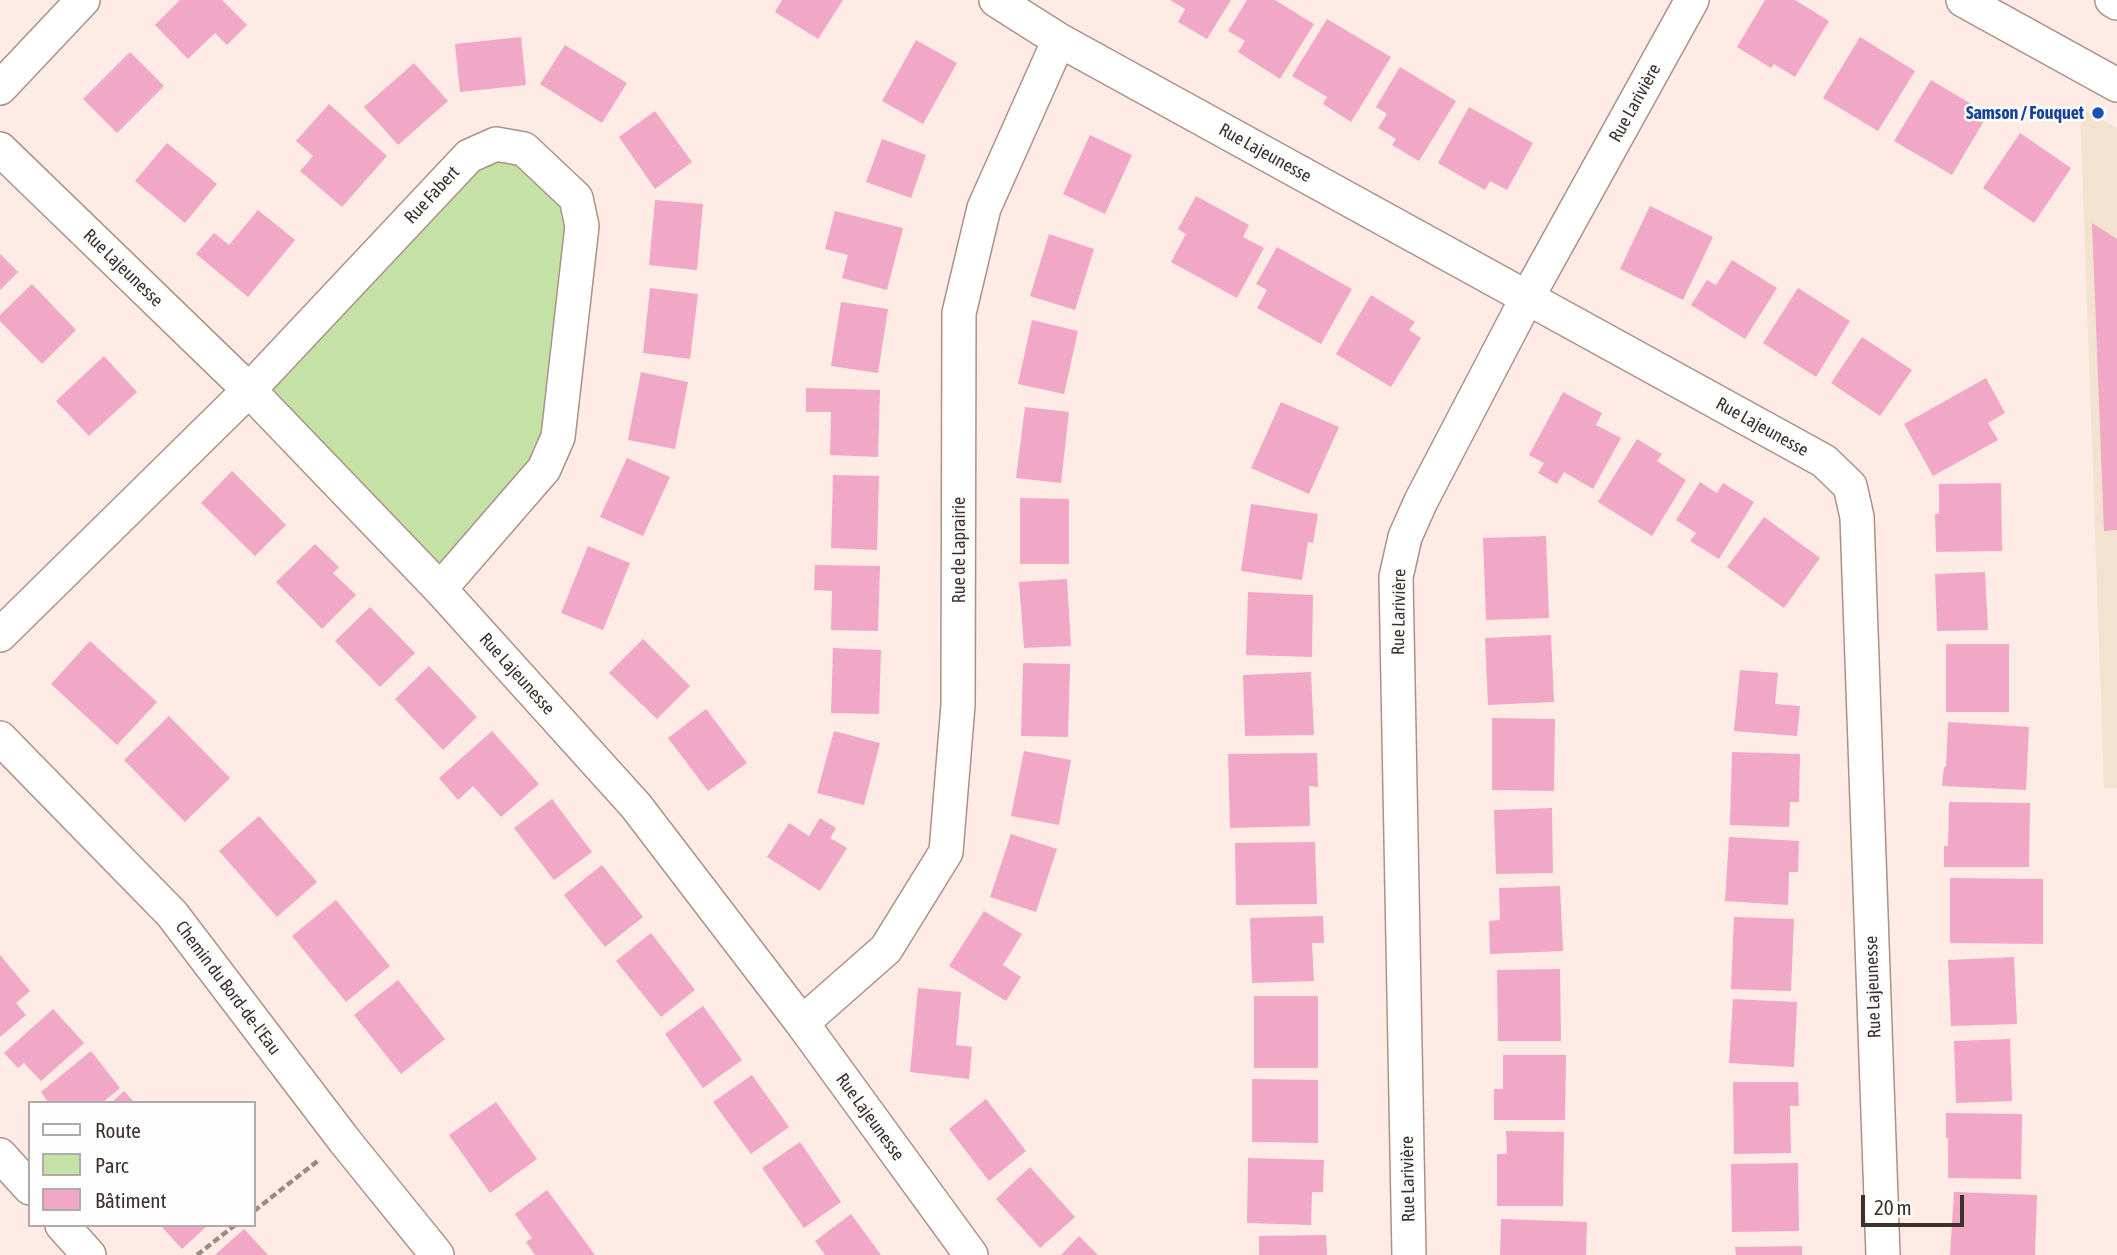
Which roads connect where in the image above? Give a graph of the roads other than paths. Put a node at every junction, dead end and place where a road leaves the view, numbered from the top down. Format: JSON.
{"nodes":[{"id":1,"x":83,"y":0,"type":"edge"},
{"id":2,"x":996,"y":0,"type":"edge"},
{"id":3,"x":1692,"y":0,"type":"edge"},
{"id":4,"x":1963,"y":0,"type":"edge"},
{"id":5,"x":2112,"y":0,"type":"edge"},
{"id":6,"x":2117,"y":3,"type":"edge"},
{"id":7,"x":1059,"y":40,"type":"junction"},
{"id":8,"x":2117,"y":85,"type":"edge"},
{"id":9,"x":0,"y":88,"type":"edge"},
{"id":10,"x":0,"y":149,"type":"edge"},
{"id":11,"x":1527,"y":298,"type":"junction"},
{"id":12,"x":248,"y":390,"type":"junction"},
{"id":13,"x":440,"y":589,"type":"junction"},
{"id":14,"x":0,"y":635,"type":"edge"},
{"id":15,"x":0,"y":738,"type":"edge"},
{"id":16,"x":802,"y":1023,"type":"junction"},
{"id":17,"x":0,"y":1155,"type":"edge"},
{"id":18,"x":28,"y":1186,"type":"edge"},
{"id":19,"x":64,"y":1227,"type":"edge"},
{"id":20,"x":89,"y":1255,"type":"edge"},
{"id":21,"x":437,"y":1255,"type":"edge"},
{"id":22,"x":971,"y":1255,"type":"edge"},
{"id":23,"x":1409,"y":1255,"type":"edge"},
{"id":24,"x":1882,"y":1255,"type":"edge"}],
"edges":[{"from":1,"to":9,"type":"street"},
{"from":2,"to":7,"type":"street","name":"Rue Lajeunesse"},
{"from":3,"to":11,"type":"street","name":"Rue Larivière"},
{"from":4,"to":8,"type":"street"},
{"from":5,"to":6,"type":"street"},
{"from":7,"to":11,"type":"street","name":"Rue Lajeunesse"},
{"from":7,"to":16,"type":"street","name":"Rue de Laprairie"},
{"from":10,"to":12,"type":"street","name":"Rue Lajeunesse"},
{"from":11,"to":23,"type":"street","name":"Rue Larivière"},
{"from":11,"to":24,"type":"street","name":"Rue Lajeunesse"},
{"from":12,"to":13,"type":"street","name":"Rue Lajeunesse"},
{"from":12,"to":13,"type":"street","name":"Rue Fabert"},
{"from":12,"to":14,"type":"street","name":"Rue Fabert"},
{"from":13,"to":16,"type":"street","name":"Rue Lajeunesse"},
{"from":15,"to":21,"type":"street","name":"Chemin du Bord-de-l'Eau"},
{"from":16,"to":22,"type":"street","name":"Rue Lajeunesse"},
{"from":17,"to":18,"type":"street"},
{"from":19,"to":20,"type":"street"}]}
